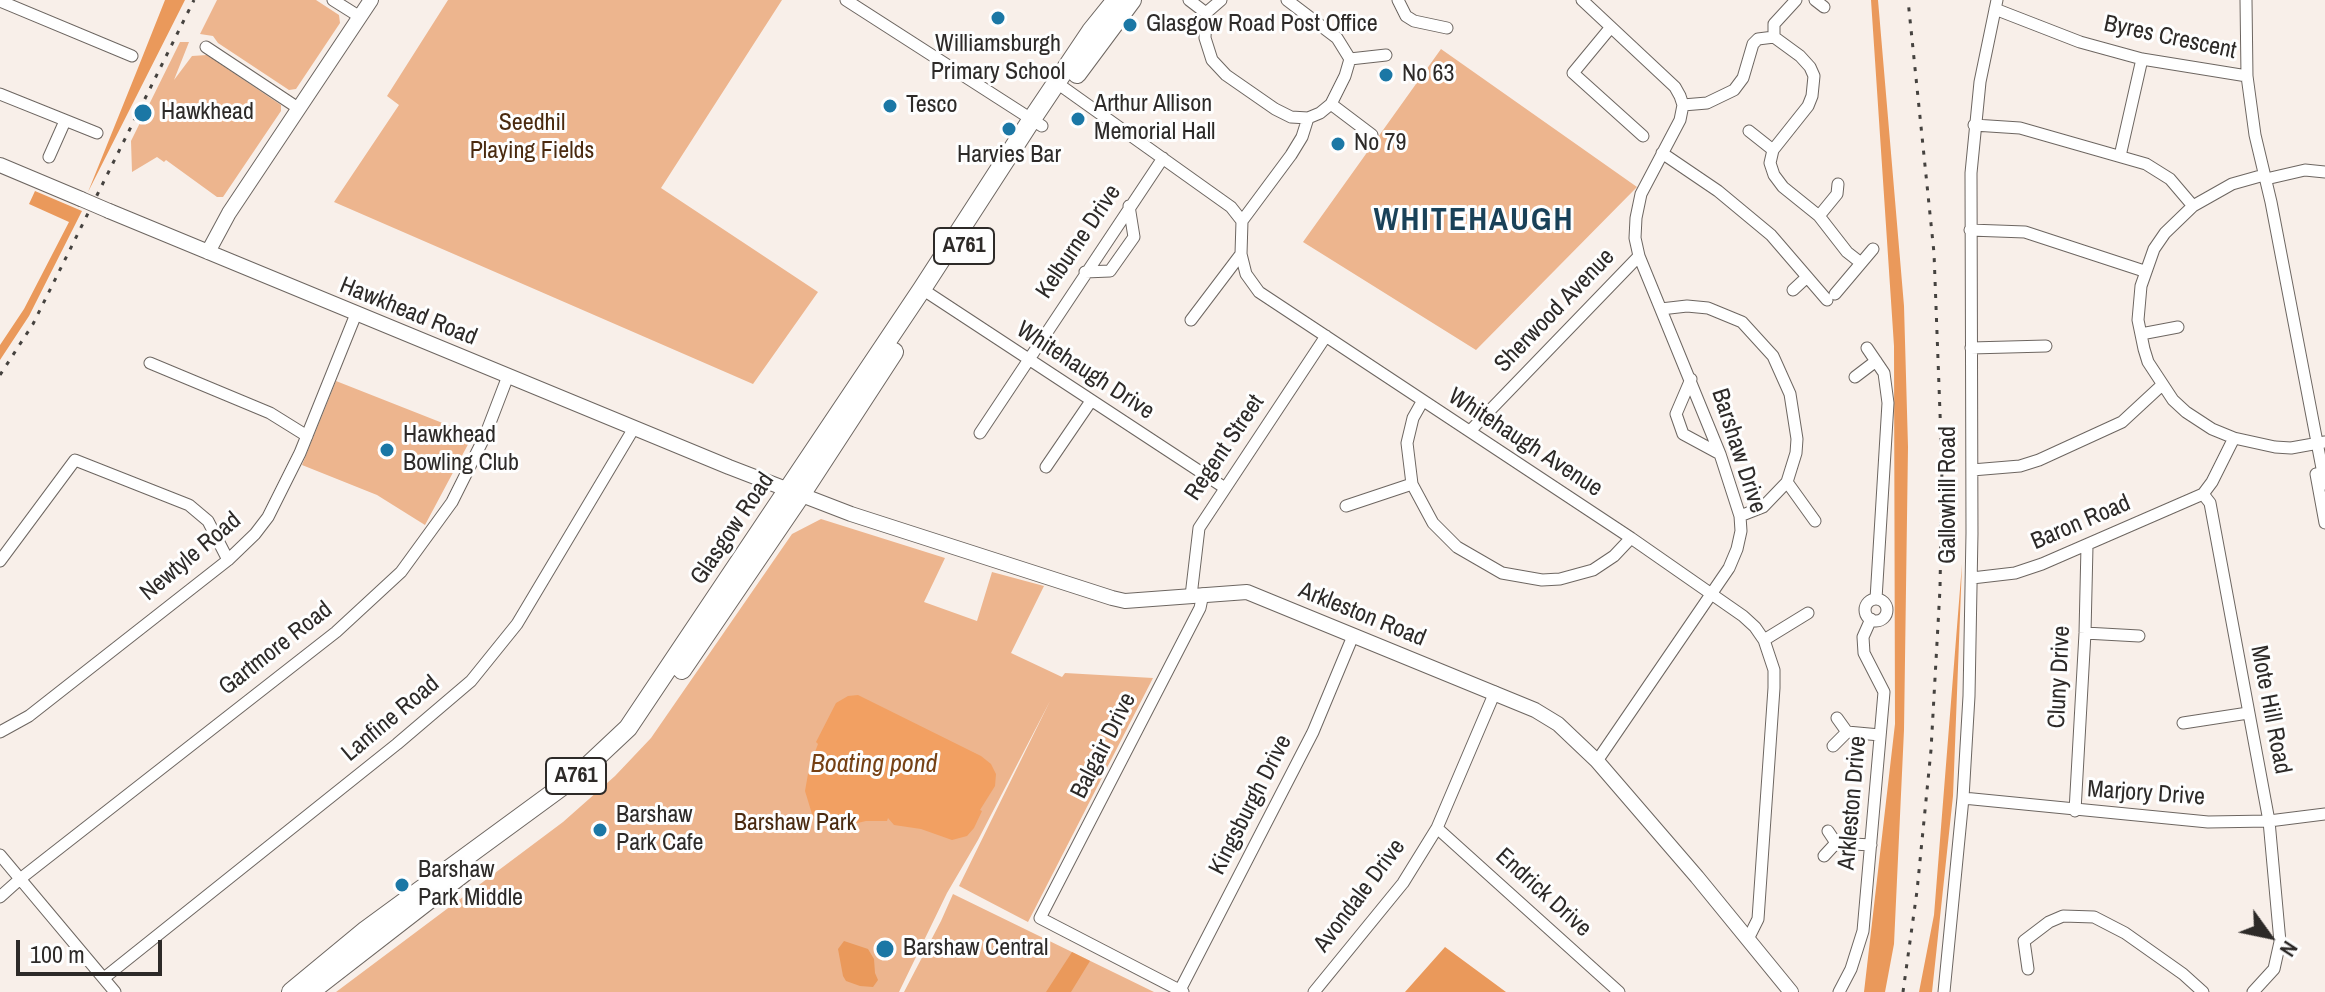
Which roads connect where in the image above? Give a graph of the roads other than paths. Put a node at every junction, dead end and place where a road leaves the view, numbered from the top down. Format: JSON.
{"nodes":[{"id":1,"x":333,"y":0,"type":"edge"},
{"id":2,"x":371,"y":0,"type":"edge"},
{"id":3,"x":846,"y":0,"type":"edge"},
{"id":4,"x":1116,"y":0,"type":"edge"},
{"id":5,"x":1132,"y":0,"type":"edge"},
{"id":6,"x":1189,"y":0,"type":"edge"},
{"id":7,"x":1221,"y":0,"type":"edge"},
{"id":8,"x":1287,"y":0,"type":"edge"},
{"id":9,"x":1398,"y":0,"type":"edge"},
{"id":10,"x":1582,"y":0,"type":"edge"},
{"id":11,"x":1796,"y":0,"type":"edge"},
{"id":12,"x":2246,"y":0,"type":"edge"},
{"id":13,"x":0,"y":1,"type":"edge"},
{"id":14,"x":1996,"y":4,"type":"edge"},
{"id":15,"x":1206,"y":13,"type":"junction"},
{"id":16,"x":360,"y":17,"type":"junction"},
{"id":17,"x":1611,"y":27,"type":"junction"},
{"id":18,"x":1447,"y":28,"type":"dead end"},
{"id":19,"x":1774,"y":37,"type":"junction"},
{"id":20,"x":206,"y":47,"type":"dead end"},
{"id":21,"x":1386,"y":55,"type":"dead end"},
{"id":22,"x":132,"y":56,"type":"dead end"},
{"id":23,"x":1350,"y":59,"type":"junction"},
{"id":24,"x":2142,"y":59,"type":"junction"},
{"id":25,"x":2247,"y":76,"type":"junction"},
{"id":26,"x":1062,"y":86,"type":"junction"},
{"id":27,"x":0,"y":94,"type":"edge"},
{"id":28,"x":1331,"y":104,"type":"junction"},
{"id":29,"x":1683,"y":105,"type":"junction"},
{"id":30,"x":298,"y":108,"type":"junction"},
{"id":31,"x":1308,"y":118,"type":"junction"},
{"id":32,"x":65,"y":121,"type":"junction"},
{"id":33,"x":1037,"y":122,"type":"junction"},
{"id":34,"x":1974,"y":125,"type":"junction"},
{"id":35,"x":1749,"y":131,"type":"dead end"},
{"id":36,"x":97,"y":133,"type":"dead end"},
{"id":37,"x":1372,"y":135,"type":"dead end"},
{"id":38,"x":1643,"y":136,"type":"dead end"},
{"id":39,"x":1773,"y":150,"type":"junction"},
{"id":40,"x":1662,"y":153,"type":"junction"},
{"id":41,"x":2120,"y":156,"type":"junction"},
{"id":42,"x":49,"y":157,"type":"dead end"},
{"id":43,"x":1163,"y":158,"type":"junction"},
{"id":44,"x":0,"y":165,"type":"edge"},
{"id":45,"x":2325,"y":172,"type":"edge"},
{"id":46,"x":2265,"y":177,"type":"junction"},
{"id":47,"x":1838,"y":184,"type":"dead end"},
{"id":48,"x":1129,"y":206,"type":"junction"},
{"id":49,"x":2193,"y":206,"type":"junction"},
{"id":50,"x":1819,"y":216,"type":"junction"},
{"id":51,"x":1242,"y":221,"type":"junction"},
{"id":52,"x":1970,"y":230,"type":"junction"},
{"id":53,"x":1873,"y":249,"type":"dead end"},
{"id":54,"x":208,"y":252,"type":"junction"},
{"id":55,"x":1241,"y":254,"type":"junction"},
{"id":56,"x":1639,"y":256,"type":"junction"},
{"id":57,"x":1861,"y":263,"type":"junction"},
{"id":58,"x":2144,"y":271,"type":"junction"},
{"id":59,"x":1085,"y":272,"type":"junction"},
{"id":60,"x":1807,"y":277,"type":"junction"},
{"id":61,"x":1793,"y":290,"type":"dead end"},
{"id":62,"x":926,"y":292,"type":"junction"},
{"id":63,"x":1661,"y":309,"type":"junction"},
{"id":64,"x":356,"y":314,"type":"junction"},
{"id":65,"x":1191,"y":320,"type":"dead end"},
{"id":66,"x":2178,"y":327,"type":"dead end"},
{"id":67,"x":2141,"y":334,"type":"junction"},
{"id":68,"x":1326,"y":336,"type":"junction"},
{"id":69,"x":2046,"y":346,"type":"dead end"},
{"id":70,"x":1867,"y":348,"type":"dead end"},
{"id":71,"x":1971,"y":348,"type":"junction"},
{"id":72,"x":1028,"y":360,"type":"junction"},
{"id":73,"x":1876,"y":361,"type":"junction"},
{"id":74,"x":150,"y":363,"type":"dead end"},
{"id":75,"x":508,"y":376,"type":"junction"},
{"id":76,"x":1855,"y":377,"type":"dead end"},
{"id":77,"x":1691,"y":379,"type":"junction"},
{"id":78,"x":2162,"y":385,"type":"junction"},
{"id":79,"x":1091,"y":401,"type":"junction"},
{"id":80,"x":1422,"y":402,"type":"junction"},
{"id":81,"x":634,"y":428,"type":"junction"},
{"id":82,"x":1470,"y":431,"type":"junction"},
{"id":83,"x":980,"y":433,"type":"dead end"},
{"id":84,"x":307,"y":436,"type":"junction"},
{"id":85,"x":2234,"y":438,"type":"junction"},
{"id":86,"x":2318,"y":444,"type":"edge"},
{"id":87,"x":1720,"y":454,"type":"junction"},
{"id":88,"x":1046,"y":467,"type":"dead end"},
{"id":89,"x":1972,"y":470,"type":"junction"},
{"id":90,"x":1787,"y":482,"type":"junction"},
{"id":91,"x":1412,"y":484,"type":"junction"},
{"id":92,"x":2325,"y":484,"type":"edge"},
{"id":93,"x":1225,"y":488,"type":"junction"},
{"id":94,"x":795,"y":493,"type":"junction"},
{"id":95,"x":2203,"y":494,"type":"junction"},
{"id":96,"x":1346,"y":506,"type":"dead end"},
{"id":97,"x":1740,"y":516,"type":"junction"},
{"id":98,"x":1815,"y":521,"type":"dead end"},
{"id":99,"x":2325,"y":523,"type":"edge"},
{"id":100,"x":1631,"y":538,"type":"junction"},
{"id":101,"x":2087,"y":546,"type":"junction"},
{"id":102,"x":228,"y":560,"type":"junction"},
{"id":103,"x":0,"y":561,"type":"edge"},
{"id":104,"x":1972,"y":578,"type":"junction"},
{"id":105,"x":1712,"y":594,"type":"junction"},
{"id":106,"x":1197,"y":595,"type":"junction"},
{"id":107,"x":1808,"y":613,"type":"dead end"},
{"id":108,"x":2085,"y":633,"type":"junction"},
{"id":109,"x":1353,"y":636,"type":"junction"},
{"id":110,"x":2139,"y":636,"type":"dead end"},
{"id":111,"x":1764,"y":640,"type":"junction"},
{"id":112,"x":1495,"y":692,"type":"junction"},
{"id":113,"x":2248,"y":713,"type":"junction"},
{"id":114,"x":1837,"y":718,"type":"dead end"},
{"id":115,"x":2183,"y":723,"type":"dead end"},
{"id":116,"x":0,"y":732,"type":"edge"},
{"id":117,"x":1847,"y":732,"type":"junction"},
{"id":118,"x":1880,"y":735,"type":"junction"},
{"id":119,"x":1833,"y":746,"type":"dead end"},
{"id":120,"x":1597,"y":761,"type":"junction"},
{"id":121,"x":1963,"y":798,"type":"junction"},
{"id":122,"x":2075,"y":811,"type":"junction"},
{"id":123,"x":2325,"y":814,"type":"edge"},
{"id":124,"x":2269,"y":821,"type":"junction"},
{"id":125,"x":1437,"y":828,"type":"junction"},
{"id":126,"x":1828,"y":831,"type":"dead end"},
{"id":127,"x":1836,"y":843,"type":"junction"},
{"id":128,"x":1871,"y":845,"type":"junction"},
{"id":129,"x":0,"y":855,"type":"edge"},
{"id":130,"x":1824,"y":856,"type":"dead end"},
{"id":131,"x":20,"y":879,"type":"junction"},
{"id":132,"x":0,"y":897,"type":"edge"},
{"id":133,"x":1748,"y":939,"type":"junction"},
{"id":134,"x":2028,"y":969,"type":"dead end"},
{"id":135,"x":104,"y":978,"type":"junction"},
{"id":136,"x":1181,"y":991,"type":"edge"},
{"id":137,"x":115,"y":992,"type":"edge"},
{"id":138,"x":291,"y":992,"type":"edge"},
{"id":139,"x":310,"y":992,"type":"edge"},
{"id":140,"x":1314,"y":992,"type":"edge"},
{"id":141,"x":1619,"y":992,"type":"edge"},
{"id":142,"x":1791,"y":992,"type":"edge"},
{"id":143,"x":1839,"y":992,"type":"edge"},
{"id":144,"x":1944,"y":992,"type":"edge"},
{"id":145,"x":2203,"y":992,"type":"edge"},
{"id":146,"x":2253,"y":992,"type":"edge"}],
"edges":[{"from":1,"to":16,"type":"street"},
{"from":2,"to":16,"type":"street"},
{"from":3,"to":33,"type":"street"},
{"from":4,"to":26,"type":"main road","name":"Glasgow Road","number":"A761"},
{"from":5,"to":26,"type":"main road","name":"Glasgow Road","number":"A761"},
{"from":6,"to":15,"type":"street"},
{"from":7,"to":15,"type":"street"},
{"from":8,"to":23,"type":"street"},
{"from":9,"to":18,"type":"street"},
{"from":10,"to":17,"type":"street"},
{"from":11,"to":19,"type":"street"},
{"from":12,"to":25,"type":"street"},
{"from":13,"to":22,"type":"street"},
{"from":14,"to":24,"type":"street","name":"Byres Crescent"},
{"from":14,"to":34,"type":"street","name":"Gallowhill Road"},
{"from":15,"to":31,"type":"street"},
{"from":16,"to":30,"type":"street"},
{"from":17,"to":29,"type":"street"},
{"from":17,"to":38,"type":"street"},
{"from":19,"to":29,"type":"street"},
{"from":19,"to":39,"type":"street"},
{"from":20,"to":30,"type":"street"},
{"from":21,"to":23,"type":"street"},
{"from":23,"to":28,"type":"street"},
{"from":24,"to":25,"type":"street","name":"Byres Crescent"},
{"from":24,"to":41,"type":"street"},
{"from":25,"to":46,"type":"street"},
{"from":26,"to":33,"type":"main road","name":"Glasgow Road","number":"A761"},
{"from":26,"to":43,"type":"street"},
{"from":27,"to":32,"type":"street"},
{"from":28,"to":31,"type":"street"},
{"from":28,"to":37,"type":"street"},
{"from":29,"to":40,"type":"street"},
{"from":30,"to":54,"type":"street"},
{"from":31,"to":51,"type":"street"},
{"from":32,"to":36,"type":"street"},
{"from":32,"to":42,"type":"street"},
{"from":33,"to":62,"type":"main road","name":"Glasgow Road","number":"A761"},
{"from":34,"to":41,"type":"street"},
{"from":34,"to":52,"type":"street","name":"Gallowhill Road"},
{"from":35,"to":39,"type":"street"},
{"from":39,"to":50,"type":"street"},
{"from":40,"to":56,"type":"street","name":"Barshaw Drive"},
{"from":40,"to":60,"type":"street"},
{"from":41,"to":49,"type":"street"},
{"from":43,"to":48,"type":"street","name":"Kelburne Drive"},
{"from":43,"to":51,"type":"street"},
{"from":44,"to":54,"type":"street","name":"Hawkhead Road","bridge":true},
{"from":45,"to":46,"type":"street"},
{"from":46,"to":49,"type":"street"},
{"from":46,"to":86,"type":"street"},
{"from":47,"to":50,"type":"street"},
{"from":48,"to":59,"type":"street","name":"Kelburne Drive"},
{"from":48,"to":59,"type":"street"},
{"from":49,"to":58,"type":"street"},
{"from":50,"to":57,"type":"street"},
{"from":51,"to":55,"type":"street","name":"Whitehaugh Avenue"},
{"from":52,"to":58,"type":"street"},
{"from":52,"to":71,"type":"street","name":"Gallowhill Road"},
{"from":53,"to":57,"type":"street"},
{"from":54,"to":64,"type":"street","name":"Hawkhead Road"},
{"from":55,"to":65,"type":"street"},
{"from":55,"to":68,"type":"street","name":"Whitehaugh Avenue"},
{"from":56,"to":63,"type":"street","name":"Barshaw Drive"},
{"from":56,"to":82,"type":"street","name":"Sherwood Avenue"},
{"from":57,"to":60,"type":"street"},
{"from":58,"to":67,"type":"street"},
{"from":59,"to":72,"type":"street","name":"Kelburne Drive"},
{"from":60,"to":61,"type":"street"},
{"from":62,"to":72,"type":"street","name":"Whitehaugh Drive"},
{"from":62,"to":94,"type":"main road","name":"Glasgow Road","number":"A761"},
{"from":63,"to":77,"type":"street","name":"Barshaw Drive"},
{"from":63,"to":90,"type":"street"},
{"from":64,"to":75,"type":"street","name":"Hawkhead Road"},
{"from":64,"to":84,"type":"street","name":"Newtyle Road"},
{"from":66,"to":67,"type":"street"},
{"from":67,"to":78,"type":"street"},
{"from":68,"to":80,"type":"street","name":"Whitehaugh Avenue"},
{"from":68,"to":93,"type":"street","name":"Regent Street"},
{"from":69,"to":71,"type":"street"},
{"from":70,"to":73,"type":"street"},
{"from":71,"to":89,"type":"street","name":"Gallowhill Road"},
{"from":72,"to":79,"type":"street","name":"Whitehaugh Drive"},
{"from":72,"to":83,"type":"street","name":"Kelburne Drive"},
{"from":73,"to":76,"type":"street"},
{"from":73,"to":118,"type":"street","name":"Arkleston Drive"},
{"from":74,"to":84,"type":"street"},
{"from":75,"to":81,"type":"street","name":"Hawkhead Road"},
{"from":75,"to":131,"type":"street","name":"Gartmore Road"},
{"from":77,"to":87,"type":"street","name":"Barshaw Drive"},
{"from":77,"to":87,"type":"street"},
{"from":78,"to":85,"type":"street"},
{"from":78,"to":89,"type":"street"},
{"from":79,"to":88,"type":"street"},
{"from":79,"to":93,"type":"street","name":"Whitehaugh Drive"},
{"from":80,"to":82,"type":"street","name":"Whitehaugh Avenue"},
{"from":80,"to":91,"type":"street"},
{"from":81,"to":94,"type":"street","name":"Hawkhead Road"},
{"from":81,"to":135,"type":"street","name":"Lanfine Road"},
{"from":82,"to":100,"type":"street","name":"Whitehaugh Avenue"},
{"from":84,"to":102,"type":"street","name":"Newtyle Road"},
{"from":85,"to":86,"type":"street"},
{"from":85,"to":95,"type":"street"},
{"from":86,"to":92,"type":"street"},
{"from":86,"to":99,"type":"street"},
{"from":87,"to":97,"type":"street","name":"Barshaw Drive"},
{"from":89,"to":104,"type":"street","name":"Gallowhill Road"},
{"from":90,"to":97,"type":"street"},
{"from":90,"to":98,"type":"street"},
{"from":91,"to":96,"type":"street"},
{"from":91,"to":100,"type":"street"},
{"from":93,"to":106,"type":"street","name":"Regent Street"},
{"from":94,"to":106,"type":"street","name":"Arkleston Road"},
{"from":94,"to":138,"type":"main road","name":"Glasgow Road","number":"A761"},
{"from":94,"to":139,"type":"main road","name":"Glasgow Road","number":"A761"},
{"from":95,"to":101,"type":"street","name":"Baron Road"},
{"from":95,"to":113,"type":"street","name":"Mote Hill Road"},
{"from":97,"to":105,"type":"street","name":"Barshaw Drive"},
{"from":100,"to":105,"type":"street","name":"Whitehaugh Avenue"},
{"from":101,"to":104,"type":"street","name":"Baron Road"},
{"from":101,"to":108,"type":"street","name":"Cluny Drive"},
{"from":102,"to":103,"type":"street"},
{"from":102,"to":116,"type":"street","name":"Newtyle Road"},
{"from":104,"to":121,"type":"street","name":"Gallowhill Road"},
{"from":105,"to":111,"type":"street","name":"Whitehaugh Avenue"},
{"from":105,"to":120,"type":"street","name":"Barshaw Drive"},
{"from":106,"to":109,"type":"street","name":"Arkleston Road"},
{"from":106,"to":136,"type":"street","name":"Balgair Drive"},
{"from":107,"to":111,"type":"street"},
{"from":108,"to":110,"type":"street"},
{"from":108,"to":122,"type":"street","name":"Cluny Drive"},
{"from":109,"to":112,"type":"street","name":"Arkleston Road"},
{"from":109,"to":136,"type":"street","name":"Kingsburgh Drive"},
{"from":111,"to":133,"type":"street","name":"Whitehaugh Avenue"},
{"from":112,"to":120,"type":"street","name":"Arkleston Road"},
{"from":112,"to":125,"type":"street","name":"Avondale Drive"},
{"from":113,"to":115,"type":"street"},
{"from":113,"to":124,"type":"street","name":"Mote Hill Road"},
{"from":114,"to":117,"type":"street"},
{"from":117,"to":118,"type":"street"},
{"from":117,"to":119,"type":"street"},
{"from":118,"to":128,"type":"street","name":"Arkleston Drive"},
{"from":120,"to":133,"type":"street","name":"Arkleston Road"},
{"from":121,"to":122,"type":"street","name":"Marjory Drive"},
{"from":121,"to":144,"type":"street","name":"Gallowhill Road"},
{"from":122,"to":124,"type":"street","name":"Marjory Drive"},
{"from":123,"to":124,"type":"street","name":"Marjory Drive"},
{"from":124,"to":146,"type":"street","name":"Mote Hill Road"},
{"from":125,"to":140,"type":"street","name":"Avondale Drive"},
{"from":125,"to":141,"type":"street","name":"Endrick Drive"},
{"from":126,"to":127,"type":"street"},
{"from":127,"to":128,"type":"street"},
{"from":127,"to":130,"type":"street"},
{"from":128,"to":143,"type":"street","name":"Arkleston Drive"},
{"from":129,"to":131,"type":"street"},
{"from":131,"to":132,"type":"street","name":"Gartmore Road"},
{"from":131,"to":135,"type":"street"},
{"from":133,"to":142,"type":"street","name":"Arkleston Road"},
{"from":134,"to":145,"type":"street"},
{"from":135,"to":137,"type":"street"}]}
